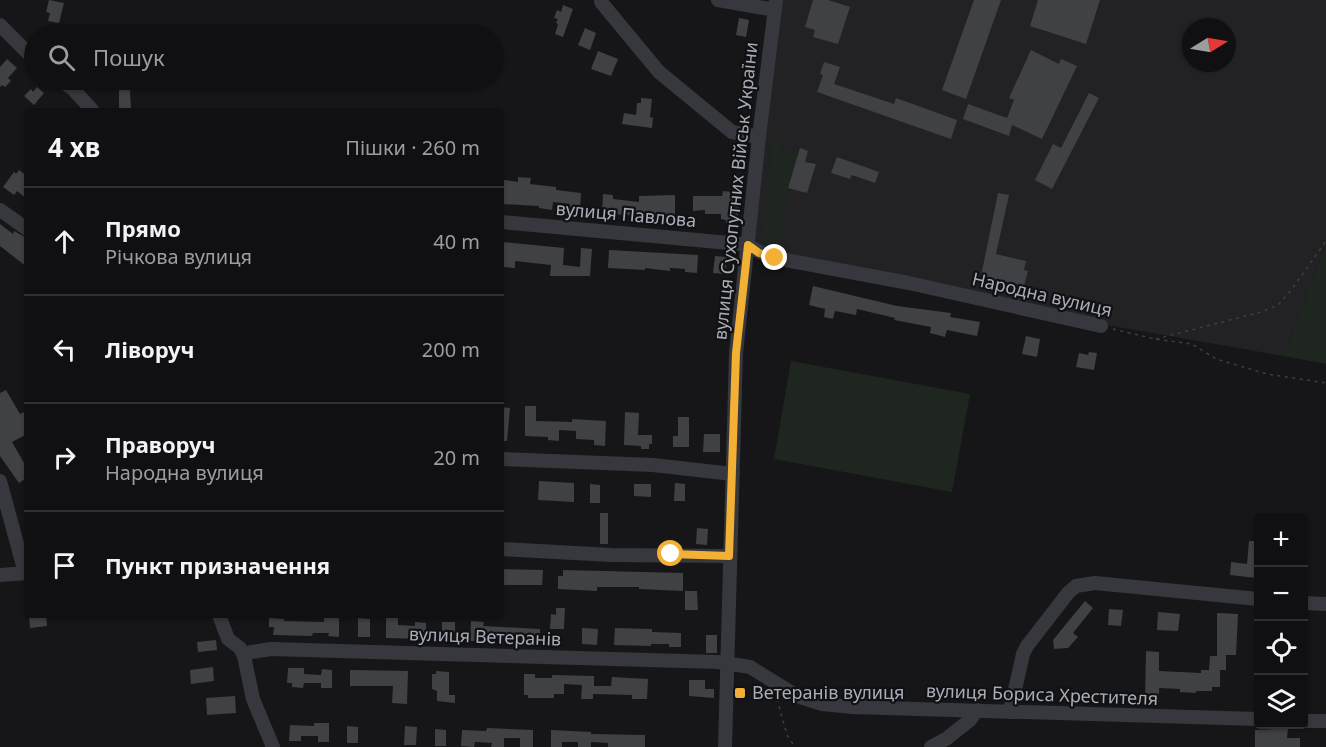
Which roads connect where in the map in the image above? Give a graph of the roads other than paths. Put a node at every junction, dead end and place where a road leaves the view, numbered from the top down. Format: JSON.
{"nodes":[{"id":1,"x":718,"y":0,"type":"edge"},
{"id":2,"x":604,"y":1,"type":"edge"},
{"id":3,"x":776,"y":5,"type":"edge"},
{"id":4,"x":0,"y":25,"type":"edge"},
{"id":5,"x":24,"y":49,"type":"edge"},
{"id":6,"x":74,"y":90,"type":"edge"},
{"id":7,"x":90,"y":108,"type":"edge"},
{"id":8,"x":759,"y":137,"type":"junction"},
{"id":9,"x":0,"y":210,"type":"edge"},
{"id":10,"x":504,"y":222,"type":"edge"},
{"id":11,"x":24,"y":227,"type":"edge"},
{"id":12,"x":748,"y":245,"type":"junction"},
{"id":13,"x":1101,"y":326,"type":"road end"},
{"id":14,"x":504,"y":459,"type":"edge"},
{"id":15,"x":733,"y":474,"type":"junction"},
{"id":16,"x":0,"y":481,"type":"edge"},
{"id":17,"x":504,"y":549,"type":"edge"},
{"id":18,"x":729,"y":556,"type":"junction"},
{"id":19,"x":24,"y":566,"type":"edge"},
{"id":20,"x":24,"y":573,"type":"edge"},
{"id":21,"x":0,"y":575,"type":"edge"},
{"id":22,"x":1254,"y":599,"type":"edge"},
{"id":23,"x":1308,"y":603,"type":"edge"},
{"id":24,"x":1326,"y":604,"type":"edge"},
{"id":25,"x":220,"y":618,"type":"edge"},
{"id":26,"x":244,"y":656,"type":"junction"},
{"id":27,"x":726,"y":663,"type":"junction"},
{"id":28,"x":977,"y":710,"type":"junction"},
{"id":29,"x":1010,"y":712,"type":"junction"},
{"id":30,"x":1254,"y":719,"type":"edge"},
{"id":31,"x":1308,"y":721,"type":"edge"},
{"id":32,"x":1326,"y":721,"type":"edge"},
{"id":33,"x":273,"y":747,"type":"edge"},
{"id":34,"x":725,"y":747,"type":"edge"},
{"id":35,"x":931,"y":747,"type":"edge"}],
"edges":[{"from":1,"to":3,"type":"street"},
{"from":2,"to":8,"type":"street"},
{"from":3,"to":8,"type":"street","name":"вулиця Сухопутних Військ України"},
{"from":4,"to":5,"type":"street"},
{"from":6,"to":7,"type":"street"},
{"from":8,"to":12,"type":"street","name":"вулиця Сухопутних Військ України"},
{"from":9,"to":11,"type":"street"},
{"from":10,"to":12,"type":"street","name":"вулиця Павлова"},
{"from":12,"to":13,"type":"street","name":"Народна вулиця"},
{"from":12,"to":15,"type":"street","name":"вулиця Сухопутних Військ України"},
{"from":14,"to":15,"type":"street"},
{"from":15,"to":18,"type":"street","name":"вулиця Сухопутних Військ України"},
{"from":16,"to":19,"type":"street"},
{"from":17,"to":18,"type":"street"},
{"from":18,"to":27,"type":"street","name":"вулиця Сухопутних Військ України"},
{"from":20,"to":21,"type":"street"},
{"from":22,"to":29,"type":"street"},
{"from":23,"to":24,"type":"street"},
{"from":25,"to":26,"type":"street"},
{"from":26,"to":27,"type":"street","name":"вулиця Ветеранів"},
{"from":26,"to":33,"type":"street"},
{"from":27,"to":28,"type":"street","name":"вулиця Бориса Хрестителя"},
{"from":27,"to":34,"type":"street","name":"вулиця Сухопутних Військ України"},
{"from":28,"to":29,"type":"street","name":"вулиця Бориса Хрестителя"},
{"from":28,"to":35,"type":"street"},
{"from":29,"to":30,"type":"street","name":"вулиця Бориса Хрестителя"},
{"from":31,"to":32,"type":"street"}]}
